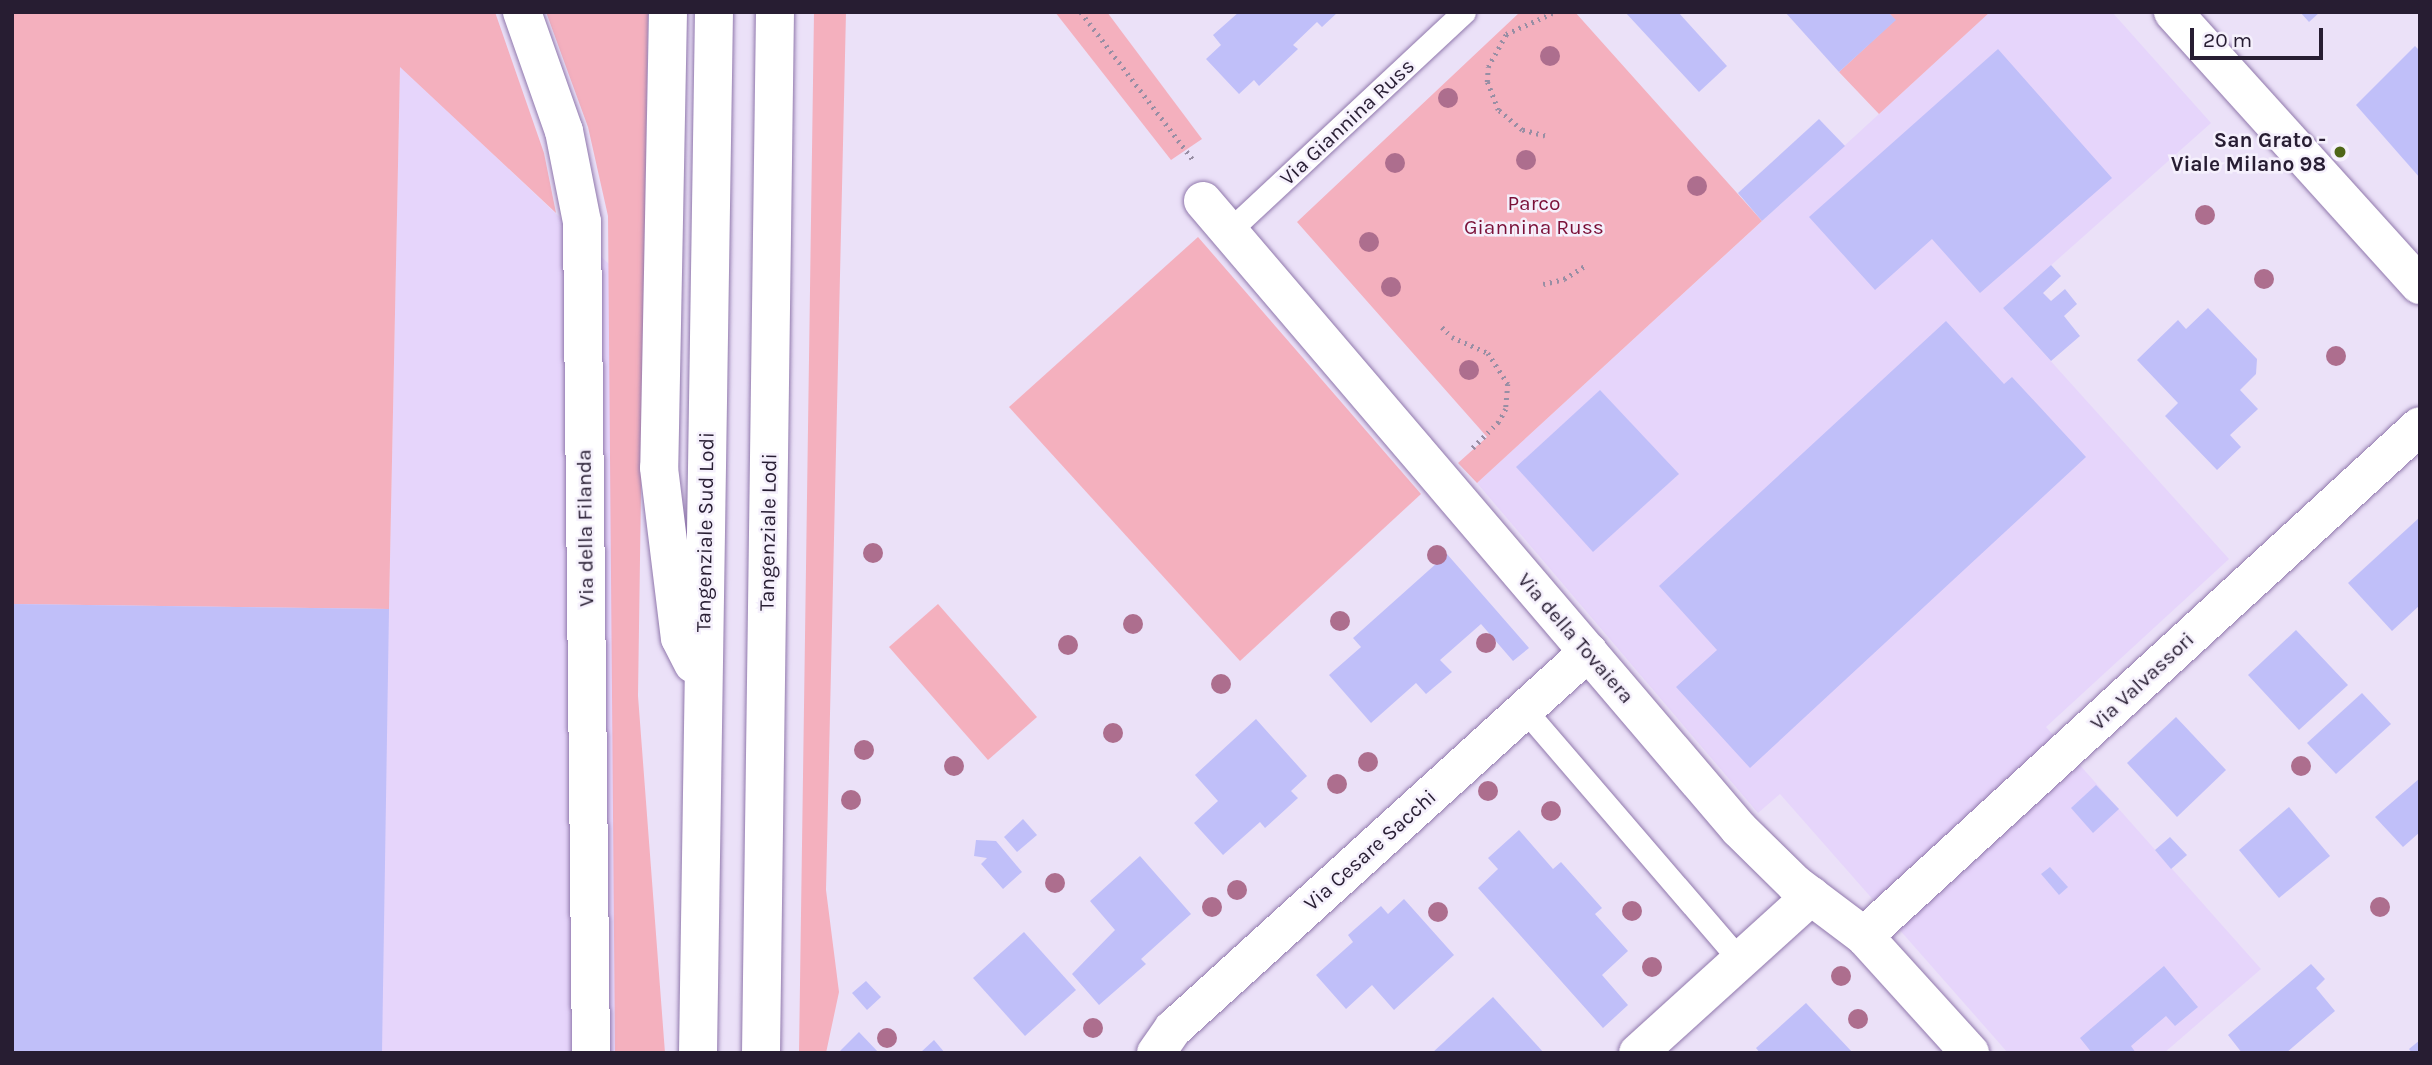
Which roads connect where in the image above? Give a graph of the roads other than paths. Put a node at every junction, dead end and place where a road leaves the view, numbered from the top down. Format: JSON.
{"nodes":[{"id":1,"x":522,"y":12,"type":"edge"},
{"id":2,"x":667,"y":12,"type":"edge"},
{"id":3,"x":714,"y":12,"type":"edge"},
{"id":4,"x":775,"y":12,"type":"edge"},
{"id":5,"x":1464,"y":12,"type":"edge"},
{"id":6,"x":2172,"y":12,"type":"edge"},
{"id":7,"x":1203,"y":201,"type":"road end"},
{"id":8,"x":1229,"y":231,"type":"junction"},
{"id":9,"x":2420,"y":285,"type":"edge"},
{"id":10,"x":2420,"y":426,"type":"edge"},
{"id":11,"x":1588,"y":652,"type":"junction"},
{"id":12,"x":703,"y":684,"type":"junction"},
{"id":13,"x":1524,"y":709,"type":"junction"},
{"id":14,"x":1811,"y":896,"type":"junction"},
{"id":15,"x":1864,"y":936,"type":"junction"},
{"id":16,"x":1740,"y":960,"type":"junction"},
{"id":17,"x":591,"y":1053,"type":"edge"},
{"id":18,"x":698,"y":1053,"type":"edge"},
{"id":19,"x":761,"y":1053,"type":"edge"},
{"id":20,"x":1156,"y":1053,"type":"edge"},
{"id":21,"x":1638,"y":1053,"type":"edge"},
{"id":22,"x":1970,"y":1053,"type":"edge"}],
"edges":[{"from":1,"to":17,"type":"main road","name":"Via della Filanda"},
{"from":2,"to":12,"type":"main road"},
{"from":3,"to":12,"type":"main road","name":"Tangenziale Sud Lodi"},
{"from":4,"to":19,"type":"main road","name":"Tangenziale Lodi"},
{"from":5,"to":8,"type":"lane","name":"Via Giannina Russ"},
{"from":6,"to":9,"type":"main road"},
{"from":7,"to":8,"type":"main road","name":"Via della Tovaiera"},
{"from":8,"to":11,"type":"main road","name":"Via della Tovaiera"},
{"from":10,"to":15,"type":"main road","name":"Via Valvassori"},
{"from":11,"to":13,"type":"main road","name":"Via Cesare Sacchi"},
{"from":11,"to":14,"type":"main road","name":"Via della Tovaiera"},
{"from":12,"to":18,"type":"main road","name":"Tangenziale Sud Lodi"},
{"from":13,"to":16,"type":"lane"},
{"from":13,"to":20,"type":"main road","name":"Via Cesare Sacchi"},
{"from":14,"to":15,"type":"main road","name":"Via della Tovaiera"},
{"from":14,"to":16,"type":"main road"},
{"from":15,"to":22,"type":"main road","name":"Via della Tovaiera"},
{"from":16,"to":21,"type":"main road"}]}
